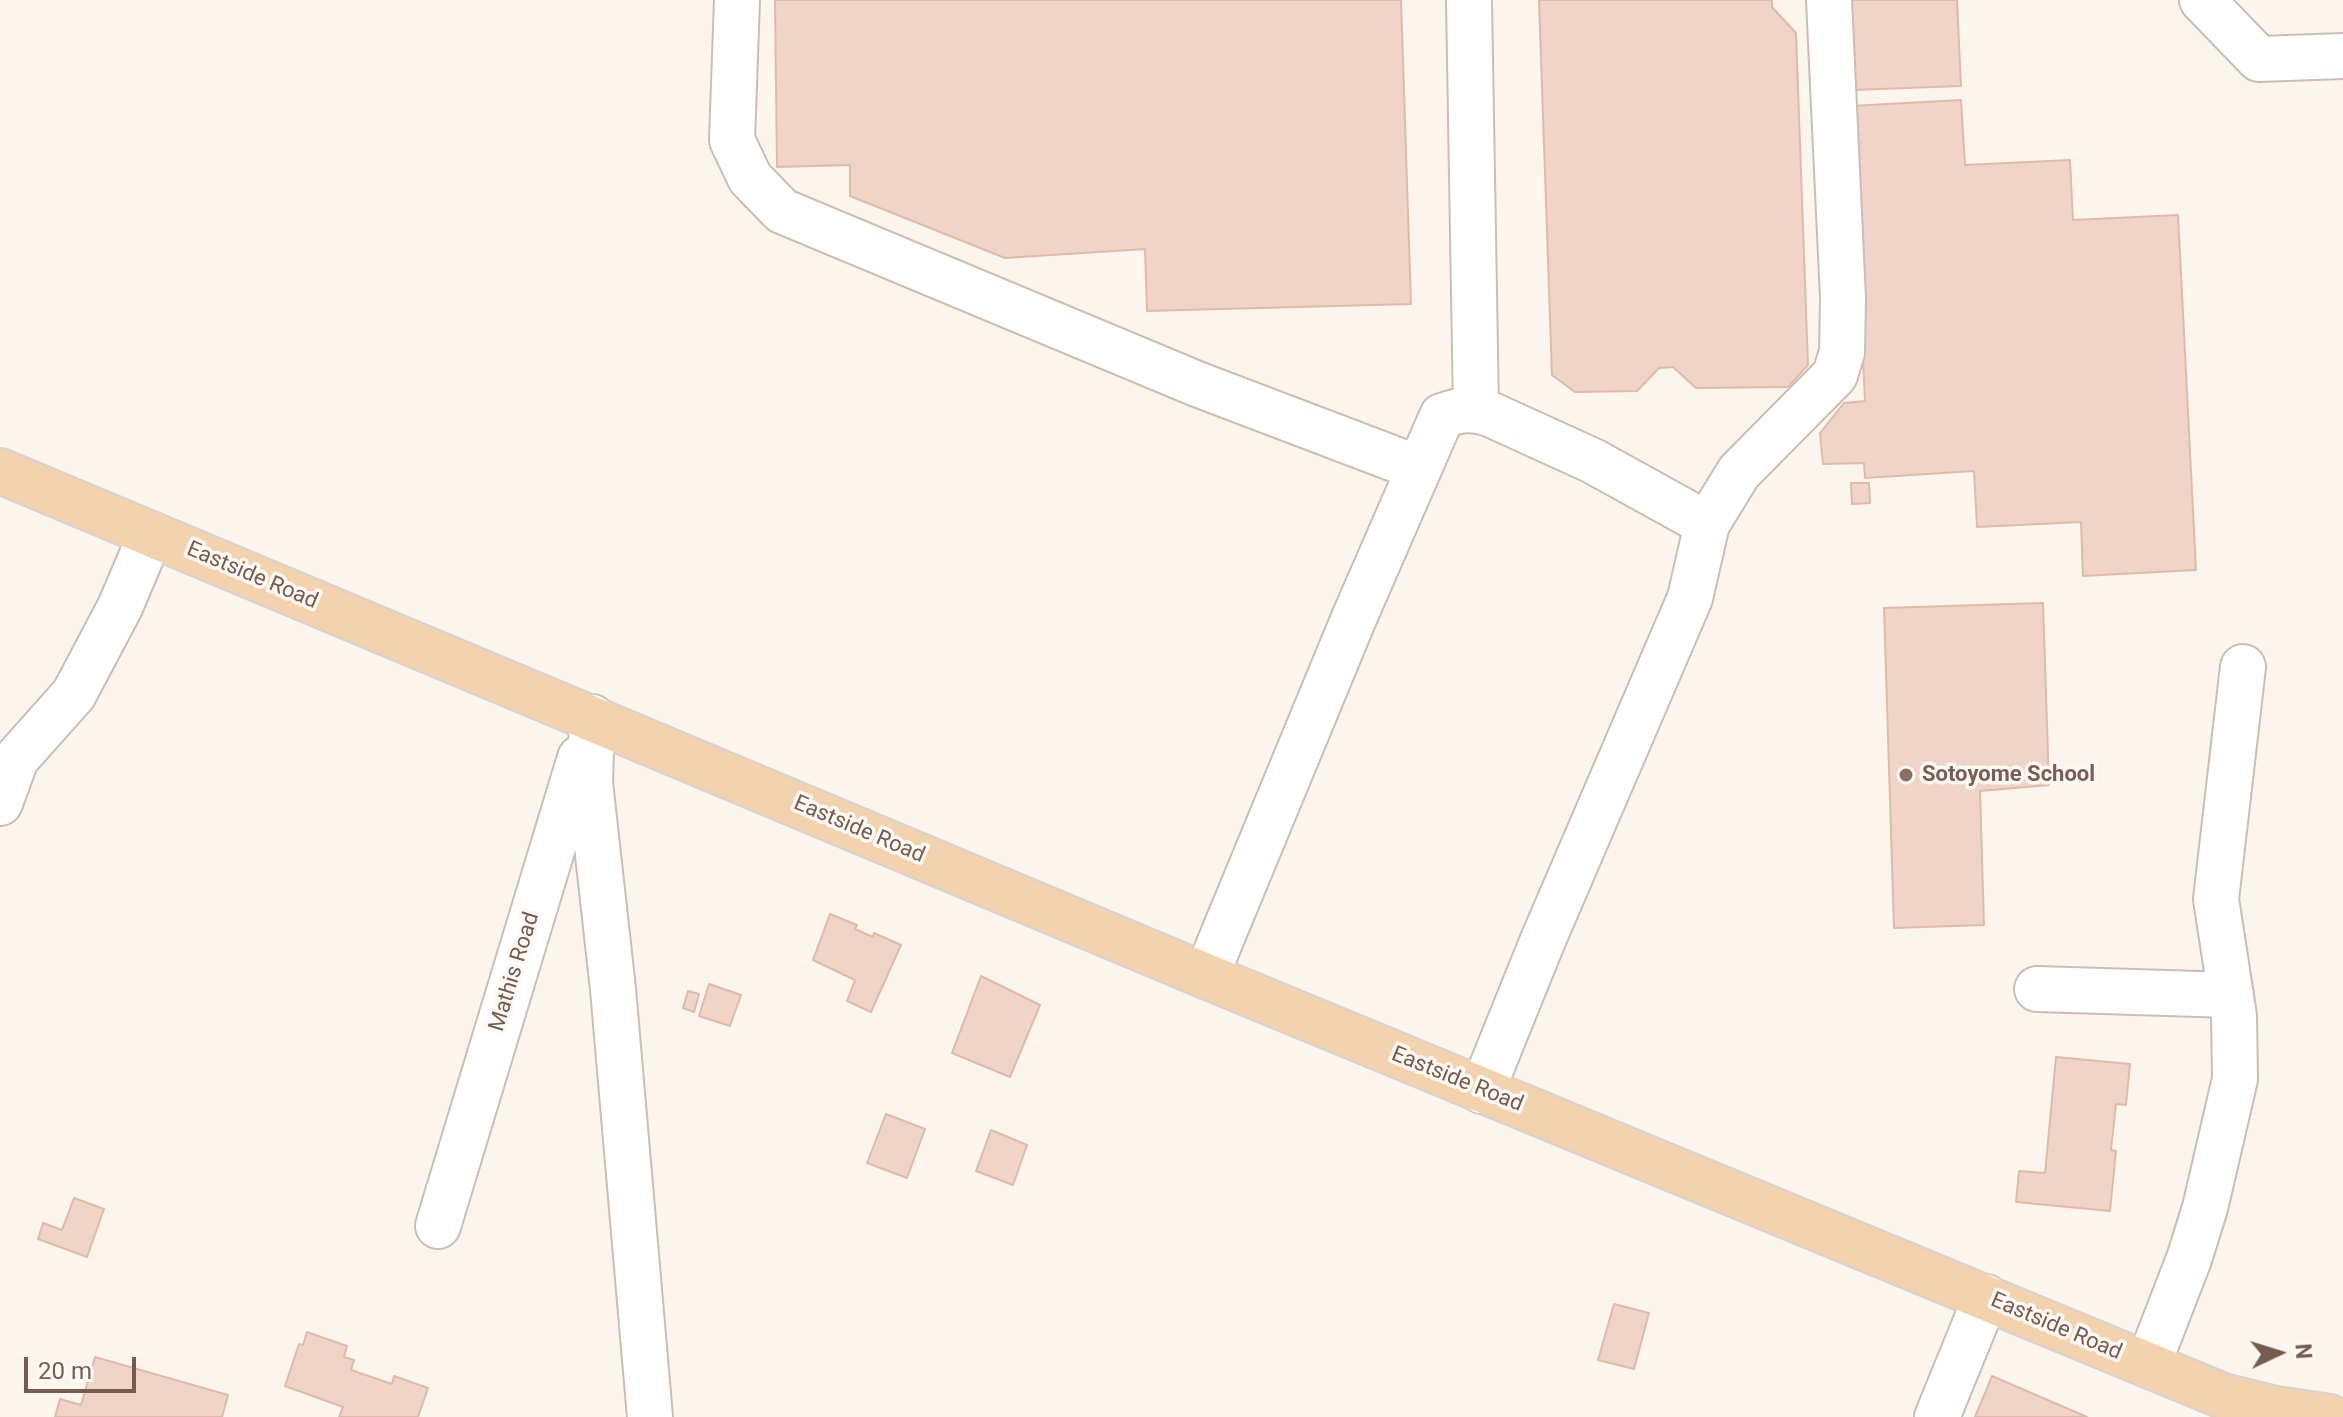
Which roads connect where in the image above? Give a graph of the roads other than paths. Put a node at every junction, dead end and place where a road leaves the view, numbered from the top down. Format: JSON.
{"nodes":[{"id":1,"x":737,"y":0,"type":"edge"},
{"id":2,"x":1469,"y":0,"type":"edge"},
{"id":3,"x":1829,"y":0,"type":"edge"},
{"id":4,"x":2202,"y":0,"type":"edge"},
{"id":5,"x":2343,"y":56,"type":"edge"},
{"id":6,"x":1476,"y":409,"type":"junction"},
{"id":7,"x":1418,"y":468,"type":"junction"},
{"id":8,"x":0,"y":471,"type":"edge"},
{"id":9,"x":1707,"y":524,"type":"junction"},
{"id":10,"x":151,"y":534,"type":"junction"},
{"id":11,"x":2243,"y":667,"type":"dead end"},
{"id":12,"x":592,"y":717,"type":"junction"},
{"id":13,"x":0,"y":803,"type":"edge"},
{"id":14,"x":1206,"y":976,"type":"junction"},
{"id":15,"x":2037,"y":989,"type":"dead end"},
{"id":16,"x":2231,"y":995,"type":"junction"},
{"id":17,"x":1482,"y":1091,"type":"junction"},
{"id":18,"x":438,"y":1226,"type":"dead end"},
{"id":19,"x":1986,"y":1297,"type":"junction"},
{"id":20,"x":2148,"y":1365,"type":"junction"},
{"id":21,"x":650,"y":1417,"type":"edge"},
{"id":22,"x":1937,"y":1417,"type":"edge"},
{"id":23,"x":2330,"y":1417,"type":"edge"}],
"edges":[{"from":1,"to":7,"type":"street"},
{"from":2,"to":6,"type":"street"},
{"from":3,"to":9,"type":"street"},
{"from":4,"to":5,"type":"street"},
{"from":6,"to":7,"type":"street"},
{"from":6,"to":9,"type":"street"},
{"from":7,"to":14,"type":"street"},
{"from":8,"to":10,"type":"main road","name":"Eastside Road"},
{"from":9,"to":17,"type":"street"},
{"from":10,"to":12,"type":"main road","name":"Eastside Road"},
{"from":10,"to":13,"type":"street"},
{"from":11,"to":16,"type":"street"},
{"from":12,"to":14,"type":"main road","name":"Eastside Road"},
{"from":12,"to":18,"type":"street","name":"Mathis Road"},
{"from":12,"to":21,"type":"street"},
{"from":14,"to":17,"type":"main road","name":"Eastside Road"},
{"from":15,"to":16,"type":"street"},
{"from":16,"to":20,"type":"street"},
{"from":17,"to":19,"type":"main road","name":"Eastside Road"},
{"from":19,"to":20,"type":"main road","name":"Eastside Road"},
{"from":19,"to":22,"type":"street"},
{"from":20,"to":23,"type":"main road","name":"Eastside Road"}]}
